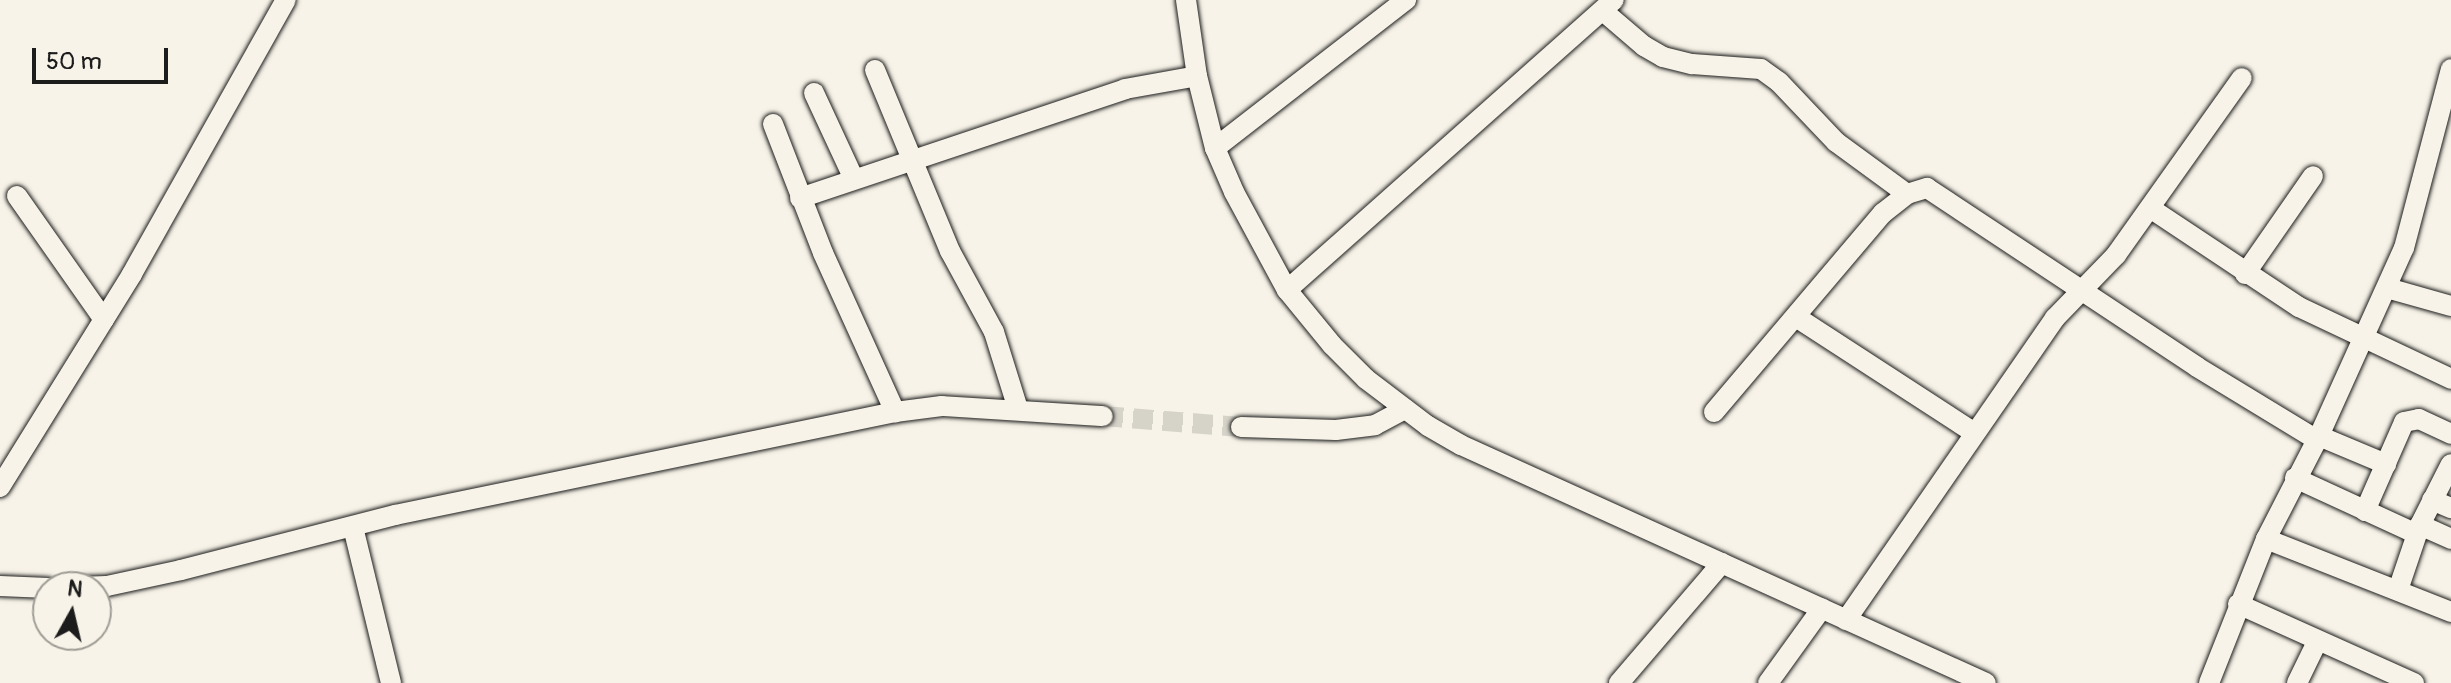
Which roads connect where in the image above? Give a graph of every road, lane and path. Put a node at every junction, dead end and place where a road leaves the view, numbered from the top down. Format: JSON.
{"nodes":[{"id":1,"x":286,"y":0,"type":"edge"},
{"id":2,"x":1186,"y":0,"type":"edge"},
{"id":3,"x":1406,"y":0,"type":"edge"},
{"id":4,"x":1609,"y":5,"type":"edge"},
{"id":5,"x":2451,"y":69,"type":"edge"},
{"id":6,"x":875,"y":70,"type":"dead end"},
{"id":7,"x":1197,"y":76,"type":"junction"},
{"id":8,"x":2242,"y":78,"type":"dead end"},
{"id":9,"x":814,"y":93,"type":"dead end"},
{"id":10,"x":773,"y":124,"type":"dead end"},
{"id":11,"x":2441,"y":143,"type":"edge"},
{"id":12,"x":1215,"y":148,"type":"junction"},
{"id":13,"x":912,"y":158,"type":"junction"},
{"id":14,"x":2313,"y":176,"type":"dead end"},
{"id":15,"x":853,"y":177,"type":"junction"},
{"id":16,"x":1907,"y":194,"type":"junction"},
{"id":17,"x":17,"y":196,"type":"dead end"},
{"id":18,"x":800,"y":198,"type":"junction"},
{"id":19,"x":2150,"y":208,"type":"junction"},
{"id":20,"x":2245,"y":274,"type":"junction"},
{"id":21,"x":2387,"y":288,"type":"junction"},
{"id":22,"x":1287,"y":290,"type":"junction"},
{"id":23,"x":2079,"y":290,"type":"junction"},
{"id":24,"x":2451,"y":306,"type":"edge"},
{"id":25,"x":1796,"y":317,"type":"junction"},
{"id":26,"x":104,"y":320,"type":"junction"},
{"id":27,"x":2361,"y":339,"type":"junction"},
{"id":28,"x":2451,"y":379,"type":"edge"},
{"id":29,"x":1018,"y":409,"type":"junction"},
{"id":30,"x":1405,"y":409,"type":"junction"},
{"id":31,"x":895,"y":412,"type":"junction"},
{"id":32,"x":1714,"y":412,"type":"dead end"},
{"id":33,"x":1103,"y":416,"type":"tunnel mouth"},
{"id":34,"x":1241,"y":427,"type":"tunnel mouth"},
{"id":35,"x":1973,"y":432,"type":"junction"},
{"id":36,"x":2451,"y":434,"type":"edge"},
{"id":37,"x":2318,"y":438,"type":"junction"},
{"id":38,"x":2386,"y":464,"type":"junction"},
{"id":39,"x":2451,"y":464,"type":"edge"},
{"id":40,"x":2295,"y":478,"type":"junction"},
{"id":41,"x":0,"y":487,"type":"edge"},
{"id":42,"x":2442,"y":504,"type":"edge"},
{"id":43,"x":2365,"y":511,"type":"junction"},
{"id":44,"x":353,"y":527,"type":"junction"},
{"id":45,"x":2419,"y":530,"type":"junction"},
{"id":46,"x":2266,"y":539,"type":"junction"},
{"id":47,"x":2451,"y":539,"type":"edge"},
{"id":48,"x":1722,"y":563,"type":"junction"},
{"id":49,"x":112,"y":585,"type":"edge"},
{"id":50,"x":0,"y":586,"type":"edge"},
{"id":51,"x":32,"y":587,"type":"edge"},
{"id":52,"x":2398,"y":590,"type":"junction"},
{"id":53,"x":2238,"y":604,"type":"junction"},
{"id":54,"x":1822,"y":608,"type":"junction"},
{"id":55,"x":2451,"y":612,"type":"edge"},
{"id":56,"x":1846,"y":620,"type":"junction"},
{"id":57,"x":2317,"y":642,"type":"junction"},
{"id":58,"x":2378,"y":677,"type":"edge"},
{"id":59,"x":391,"y":683,"type":"edge"},
{"id":60,"x":1619,"y":683,"type":"edge"},
{"id":61,"x":1768,"y":683,"type":"edge"},
{"id":62,"x":1986,"y":683,"type":"edge"},
{"id":63,"x":2209,"y":683,"type":"edge"},
{"id":64,"x":2297,"y":683,"type":"edge"},
{"id":65,"x":2414,"y":683,"type":"edge"}],
"edges":[{"from":1,"to":26,"type":"street"},
{"from":2,"to":7,"type":"street"},
{"from":3,"to":12,"type":"street"},
{"from":4,"to":16,"type":"street"},
{"from":4,"to":22,"type":"street"},
{"from":5,"to":11,"type":"street"},
{"from":6,"to":13,"type":"street"},
{"from":7,"to":12,"type":"street"},
{"from":7,"to":13,"type":"street"},
{"from":8,"to":19,"type":"street"},
{"from":9,"to":15,"type":"street"},
{"from":10,"to":18,"type":"street"},
{"from":11,"to":21,"type":"street"},
{"from":12,"to":22,"type":"street"},
{"from":13,"to":15,"type":"street"},
{"from":13,"to":29,"type":"street"},
{"from":14,"to":20,"type":"street"},
{"from":15,"to":18,"type":"street"},
{"from":16,"to":23,"type":"street"},
{"from":16,"to":25,"type":"street"},
{"from":17,"to":26,"type":"street"},
{"from":18,"to":31,"type":"street"},
{"from":19,"to":20,"type":"street"},
{"from":19,"to":23,"type":"street"},
{"from":20,"to":27,"type":"street"},
{"from":21,"to":24,"type":"street"},
{"from":21,"to":27,"type":"street"},
{"from":22,"to":30,"type":"street"},
{"from":23,"to":35,"type":"street"},
{"from":23,"to":37,"type":"street"},
{"from":25,"to":32,"type":"street"},
{"from":25,"to":35,"type":"street"},
{"from":26,"to":41,"type":"street"},
{"from":27,"to":28,"type":"street"},
{"from":27,"to":37,"type":"street"},
{"from":29,"to":31,"type":"street"},
{"from":29,"to":33,"type":"street"},
{"from":30,"to":34,"type":"street"},
{"from":30,"to":48,"type":"street"},
{"from":31,"to":44,"type":"street"},
{"from":35,"to":56,"type":"street"},
{"from":36,"to":38,"type":"street"},
{"from":37,"to":38,"type":"street"},
{"from":37,"to":40,"type":"street"},
{"from":38,"to":43,"type":"street"},
{"from":39,"to":42,"type":"street"},
{"from":40,"to":43,"type":"street"},
{"from":40,"to":46,"type":"street"},
{"from":42,"to":45,"type":"street"},
{"from":43,"to":45,"type":"street"},
{"from":44,"to":49,"type":"street"},
{"from":44,"to":59,"type":"street"},
{"from":45,"to":47,"type":"street"},
{"from":45,"to":52,"type":"street"},
{"from":46,"to":52,"type":"street"},
{"from":46,"to":53,"type":"street"},
{"from":48,"to":54,"type":"street"},
{"from":48,"to":60,"type":"street"},
{"from":50,"to":51,"type":"street"},
{"from":52,"to":55,"type":"street"},
{"from":53,"to":57,"type":"street"},
{"from":53,"to":63,"type":"street"},
{"from":54,"to":56,"type":"street"},
{"from":54,"to":61,"type":"street"},
{"from":56,"to":62,"type":"street"},
{"from":57,"to":58,"type":"street"},
{"from":57,"to":64,"type":"street"},
{"from":58,"to":65,"type":"street"}]}
